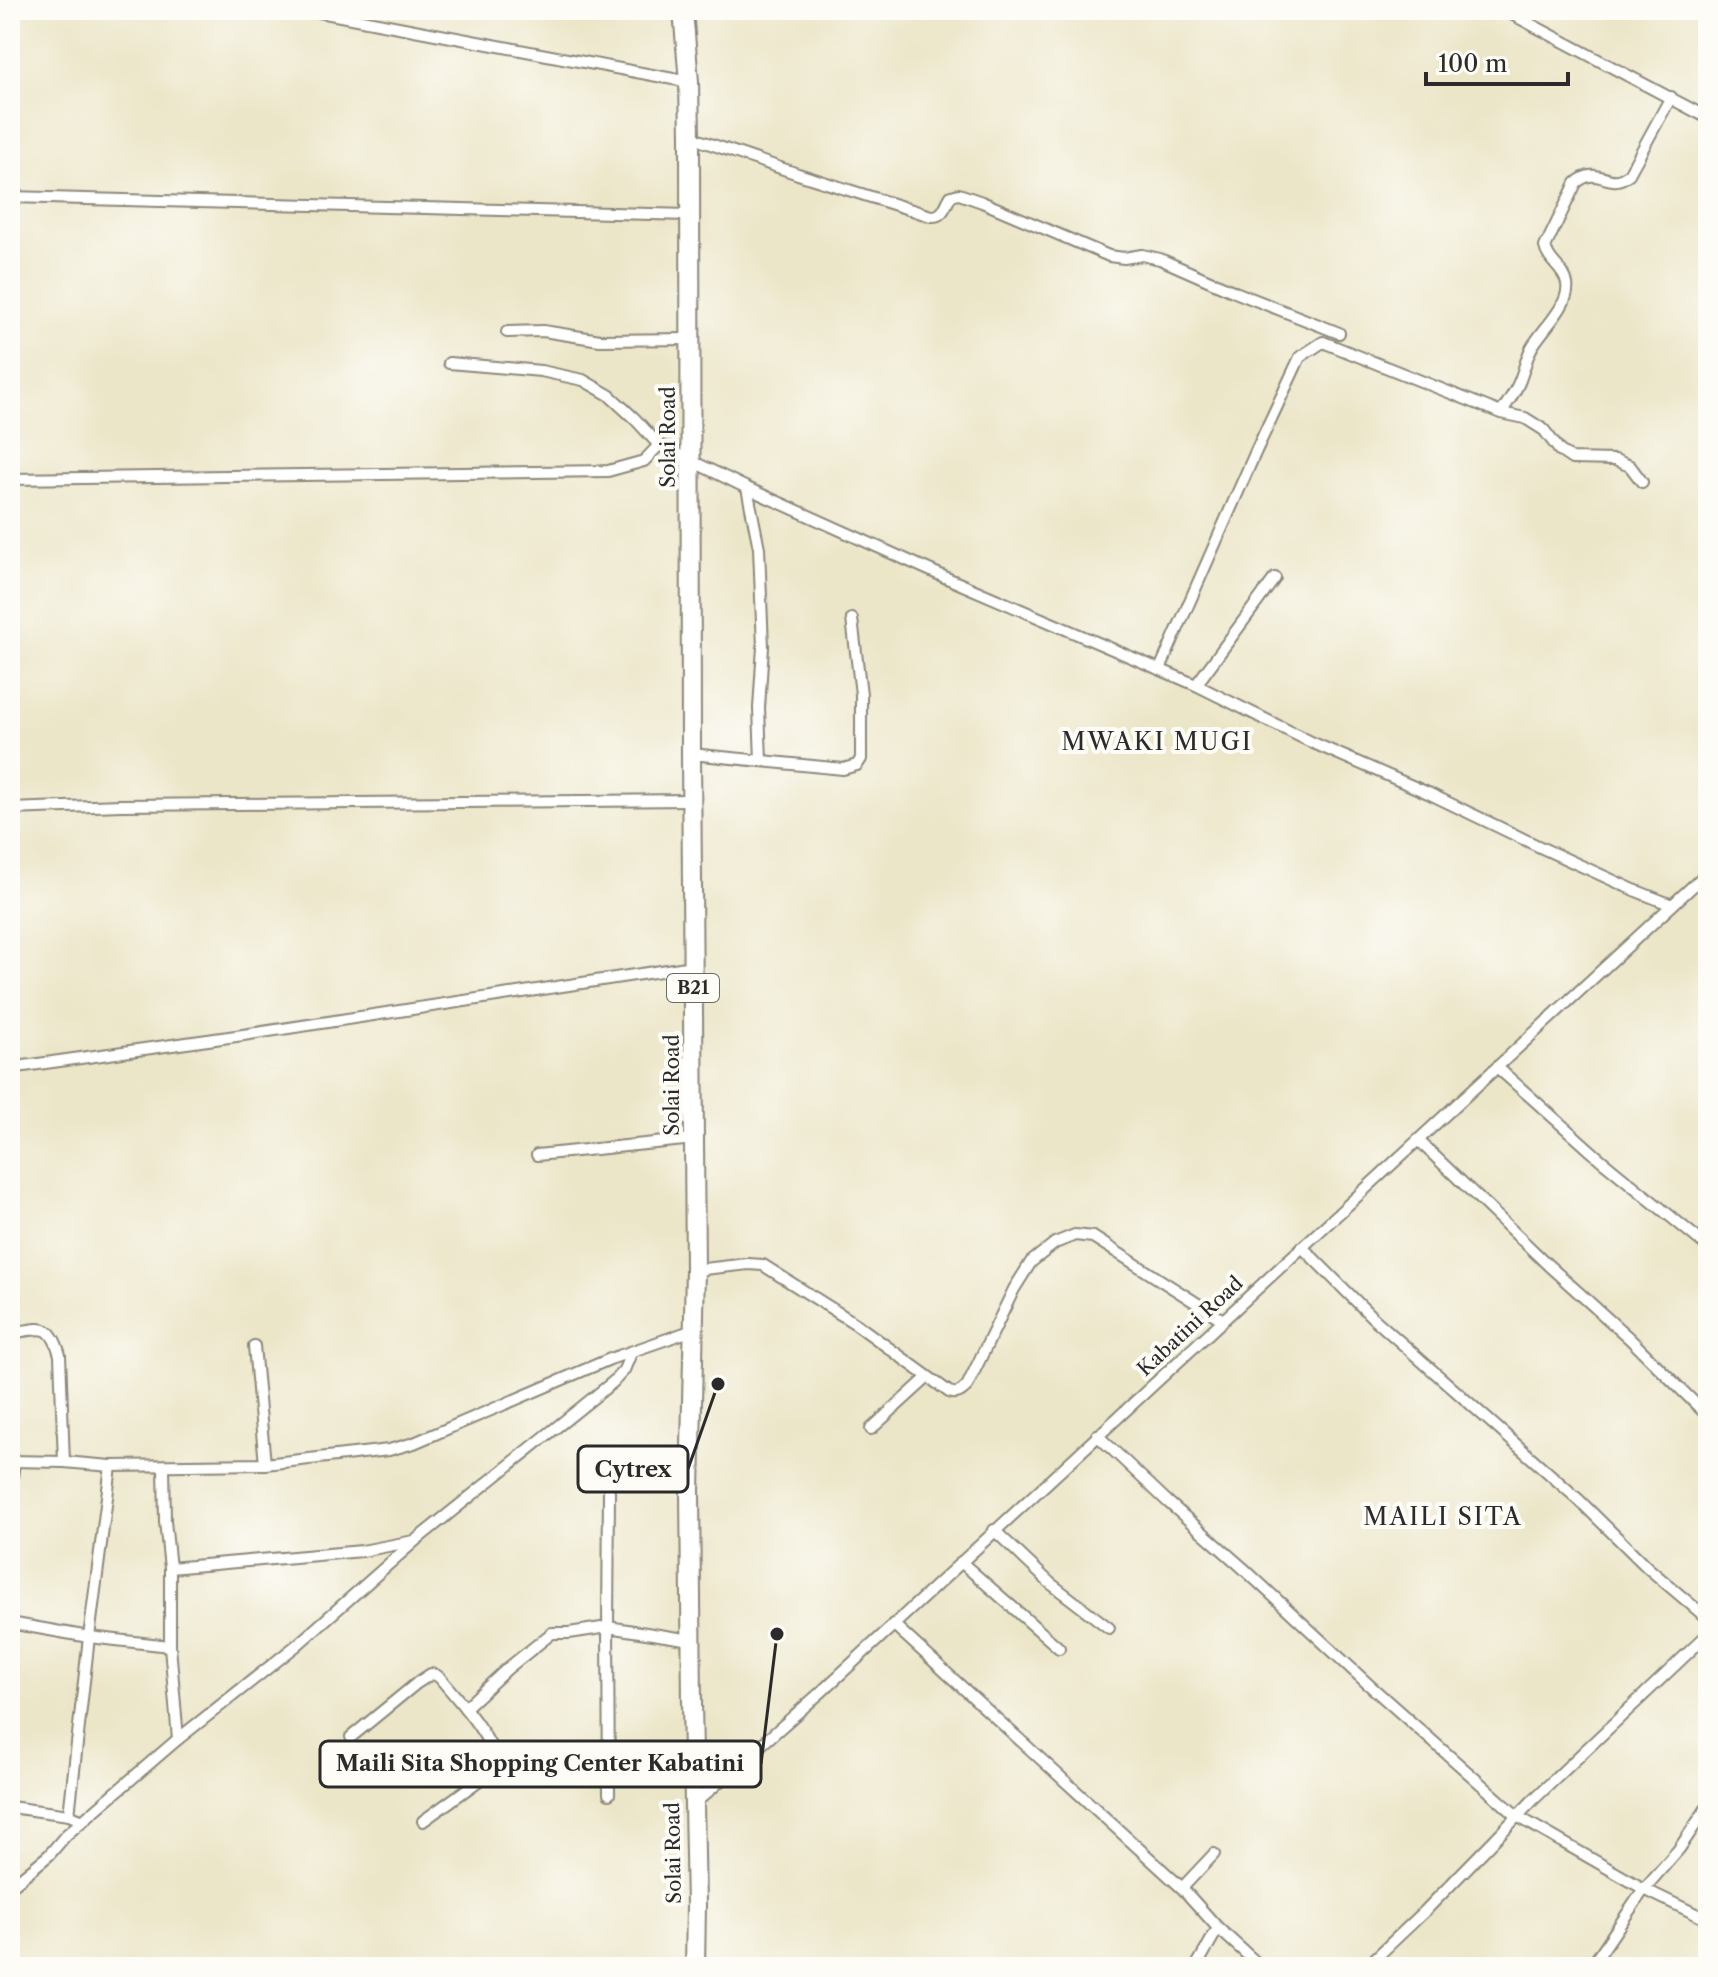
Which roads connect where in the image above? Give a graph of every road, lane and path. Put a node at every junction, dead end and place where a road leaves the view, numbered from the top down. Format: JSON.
{"nodes":[{"id":1,"x":309,"y":10,"type":"edge"},
{"id":2,"x":683,"y":10,"type":"edge"},
{"id":3,"x":1504,"y":10,"type":"edge"},
{"id":4,"x":689,"y":82,"type":"junction"},
{"id":5,"x":1671,"y":97,"type":"junction"},
{"id":6,"x":1708,"y":118,"type":"edge"},
{"id":7,"x":690,"y":137,"type":"junction"},
{"id":8,"x":10,"y":197,"type":"edge"},
{"id":9,"x":689,"y":215,"type":"junction"},
{"id":10,"x":507,"y":332,"type":"dead end"},
{"id":11,"x":1339,"y":333,"type":"dead end"},
{"id":12,"x":690,"y":339,"type":"junction"},
{"id":13,"x":449,"y":363,"type":"dead end"},
{"id":14,"x":1501,"y":413,"type":"junction"},
{"id":15,"x":659,"y":445,"type":"junction"},
{"id":16,"x":690,"y":460,"type":"junction"},
{"id":17,"x":10,"y":479,"type":"edge"},
{"id":18,"x":1642,"y":482,"type":"dead end"},
{"id":19,"x":747,"y":488,"type":"junction"},
{"id":20,"x":1275,"y":578,"type":"dead end"},
{"id":21,"x":852,"y":619,"type":"dead end"},
{"id":22,"x":1160,"y":669,"type":"junction"},
{"id":23,"x":1196,"y":685,"type":"junction"},
{"id":24,"x":691,"y":754,"type":"junction"},
{"id":25,"x":761,"y":761,"type":"junction"},
{"id":26,"x":692,"y":800,"type":"junction"},
{"id":27,"x":10,"y":809,"type":"edge"},
{"id":28,"x":1707,"y":874,"type":"edge"},
{"id":29,"x":1672,"y":905,"type":"junction"},
{"id":30,"x":693,"y":966,"type":"junction"},
{"id":31,"x":10,"y":1068,"type":"edge"},
{"id":32,"x":1498,"y":1068,"type":"junction"},
{"id":33,"x":694,"y":1139,"type":"junction"},
{"id":34,"x":1418,"y":1140,"type":"junction"},
{"id":35,"x":537,"y":1155,"type":"dead end"},
{"id":36,"x":1302,"y":1247,"type":"junction"},
{"id":37,"x":1708,"y":1247,"type":"edge"},
{"id":38,"x":695,"y":1270,"type":"junction"},
{"id":39,"x":1223,"y":1320,"type":"junction"},
{"id":40,"x":693,"y":1330,"type":"junction"},
{"id":41,"x":10,"y":1333,"type":"edge"},
{"id":42,"x":254,"y":1346,"type":"dead end"},
{"id":43,"x":631,"y":1353,"type":"junction"},
{"id":44,"x":928,"y":1377,"type":"junction"},
{"id":45,"x":1708,"y":1416,"type":"edge"},
{"id":46,"x":871,"y":1429,"type":"dead end"},
{"id":47,"x":1097,"y":1435,"type":"junction"},
{"id":48,"x":12,"y":1462,"type":"edge"},
{"id":49,"x":64,"y":1462,"type":"junction"},
{"id":50,"x":265,"y":1464,"type":"junction"},
{"id":51,"x":111,"y":1466,"type":"junction"},
{"id":52,"x":164,"y":1466,"type":"junction"},
{"id":53,"x":609,"y":1491,"type":"dead end"},
{"id":54,"x":10,"y":1493,"type":"edge"},
{"id":55,"x":994,"y":1530,"type":"junction"},
{"id":56,"x":416,"y":1540,"type":"junction"},
{"id":57,"x":961,"y":1562,"type":"junction"},
{"id":58,"x":170,"y":1568,"type":"junction"},
{"id":59,"x":1708,"y":1619,"type":"edge"},
{"id":60,"x":10,"y":1623,"type":"edge"},
{"id":61,"x":893,"y":1624,"type":"junction"},
{"id":62,"x":608,"y":1627,"type":"junction"},
{"id":63,"x":1109,"y":1628,"type":"dead end"},
{"id":64,"x":1708,"y":1634,"type":"edge"},
{"id":65,"x":89,"y":1637,"type":"junction"},
{"id":66,"x":691,"y":1640,"type":"junction"},
{"id":67,"x":170,"y":1646,"type":"junction"},
{"id":68,"x":1059,"y":1648,"type":"dead end"},
{"id":69,"x":465,"y":1708,"type":"junction"},
{"id":70,"x":351,"y":1737,"type":"dead end"},
{"id":71,"x":178,"y":1739,"type":"junction"},
{"id":72,"x":609,"y":1794,"type":"dead end"},
{"id":73,"x":694,"y":1804,"type":"junction"},
{"id":74,"x":1708,"y":1806,"type":"edge"},
{"id":75,"x":10,"y":1807,"type":"edge"},
{"id":76,"x":69,"y":1815,"type":"junction"},
{"id":77,"x":1517,"y":1816,"type":"junction"},
{"id":78,"x":83,"y":1821,"type":"junction"},
{"id":79,"x":423,"y":1821,"type":"dead end"},
{"id":80,"x":1214,"y":1854,"type":"dead end"},
{"id":81,"x":10,"y":1887,"type":"edge"},
{"id":82,"x":1182,"y":1888,"type":"junction"},
{"id":83,"x":1644,"y":1889,"type":"junction"},
{"id":84,"x":1708,"y":1920,"type":"edge"},
{"id":85,"x":1218,"y":1928,"type":"junction"},
{"id":86,"x":695,"y":1967,"type":"edge"},
{"id":87,"x":1196,"y":1967,"type":"edge"},
{"id":88,"x":1261,"y":1967,"type":"edge"},
{"id":89,"x":1366,"y":1967,"type":"edge"},
{"id":90,"x":1591,"y":1967,"type":"edge"}],
"edges":[{"from":1,"to":4,"type":"street"},
{"from":2,"to":4,"type":"highway","name":"Solai Road","number":"B21"},
{"from":3,"to":5,"type":"street"},
{"from":4,"to":7,"type":"highway","name":"Solai Road","number":"B21"},
{"from":5,"to":6,"type":"street"},
{"from":5,"to":14,"type":"street"},
{"from":7,"to":9,"type":"highway","name":"Solai Road","number":"B21"},
{"from":7,"to":11,"type":"street"},
{"from":8,"to":9,"type":"street"},
{"from":9,"to":12,"type":"highway","name":"Solai Road","number":"B21"},
{"from":10,"to":12,"type":"street"},
{"from":12,"to":16,"type":"highway","name":"Solai Road","number":"B21"},
{"from":13,"to":15,"type":"street"},
{"from":14,"to":18,"type":"street"},
{"from":14,"to":22,"type":"street"},
{"from":15,"to":16,"type":"street"},
{"from":15,"to":17,"type":"street"},
{"from":16,"to":19,"type":"street"},
{"from":16,"to":24,"type":"highway","name":"Solai Road","number":"B21"},
{"from":19,"to":22,"type":"street"},
{"from":19,"to":25,"type":"street"},
{"from":20,"to":23,"type":"street"},
{"from":21,"to":25,"type":"street"},
{"from":22,"to":23,"type":"street"},
{"from":23,"to":29,"type":"street"},
{"from":24,"to":25,"type":"street"},
{"from":24,"to":26,"type":"highway","name":"Solai Road","number":"B21"},
{"from":26,"to":27,"type":"street"},
{"from":26,"to":30,"type":"highway","name":"Solai Road","number":"B21"},
{"from":28,"to":29,"type":"street","name":"Kabatini Road"},
{"from":29,"to":32,"type":"street","name":"Kabatini Road"},
{"from":30,"to":31,"type":"street"},
{"from":30,"to":33,"type":"highway","name":"Solai Road","number":"B21"},
{"from":32,"to":34,"type":"street","name":"Kabatini Road"},
{"from":32,"to":37,"type":"street"},
{"from":33,"to":35,"type":"street"},
{"from":33,"to":38,"type":"highway","name":"Solai Road","number":"B21"},
{"from":34,"to":36,"type":"street","name":"Kabatini Road"},
{"from":34,"to":45,"type":"street"},
{"from":36,"to":39,"type":"street","name":"Kabatini Road"},
{"from":36,"to":59,"type":"street"},
{"from":38,"to":40,"type":"highway","name":"Solai Road","number":"B21"},
{"from":38,"to":44,"type":"street"},
{"from":39,"to":44,"type":"street"},
{"from":39,"to":47,"type":"street","name":"Kabatini Road"},
{"from":40,"to":43,"type":"street"},
{"from":40,"to":66,"type":"highway","name":"Solai Road","number":"B21"},
{"from":41,"to":49,"type":"street"},
{"from":42,"to":50,"type":"street"},
{"from":43,"to":50,"type":"street"},
{"from":43,"to":56,"type":"street"},
{"from":44,"to":46,"type":"street"},
{"from":47,"to":55,"type":"street","name":"Kabatini Road"},
{"from":47,"to":77,"type":"street"},
{"from":48,"to":49,"type":"street"},
{"from":48,"to":54,"type":"street"},
{"from":49,"to":51,"type":"street"},
{"from":50,"to":52,"type":"street"},
{"from":51,"to":52,"type":"street"},
{"from":51,"to":65,"type":"street"},
{"from":52,"to":58,"type":"street"},
{"from":53,"to":62,"type":"street"},
{"from":55,"to":57,"type":"street","name":"Kabatini Road"},
{"from":55,"to":63,"type":"street"},
{"from":56,"to":58,"type":"street"},
{"from":56,"to":71,"type":"street"},
{"from":57,"to":61,"type":"street","name":"Kabatini Road"},
{"from":57,"to":68,"type":"street"},
{"from":58,"to":67,"type":"street"},
{"from":60,"to":65,"type":"street"},
{"from":61,"to":73,"type":"street","name":"Kabatini Road"},
{"from":61,"to":82,"type":"street"},
{"from":62,"to":66,"type":"street"},
{"from":62,"to":69,"type":"street"},
{"from":62,"to":72,"type":"street"},
{"from":64,"to":77,"type":"street"},
{"from":65,"to":67,"type":"street"},
{"from":65,"to":76,"type":"street"},
{"from":66,"to":73,"type":"highway","name":"Solai Road","number":"B21"},
{"from":67,"to":71,"type":"street"},
{"from":69,"to":70,"type":"street"},
{"from":69,"to":79,"type":"street"},
{"from":71,"to":78,"type":"street"},
{"from":73,"to":86,"type":"highway","name":"Solai Road","number":"B21"},
{"from":74,"to":83,"type":"street"},
{"from":75,"to":76,"type":"street"},
{"from":76,"to":78,"type":"street"},
{"from":77,"to":83,"type":"street"},
{"from":77,"to":89,"type":"street"},
{"from":78,"to":81,"type":"street"},
{"from":80,"to":82,"type":"street"},
{"from":82,"to":85,"type":"street"},
{"from":83,"to":84,"type":"street"},
{"from":83,"to":90,"type":"street"},
{"from":85,"to":87,"type":"street"},
{"from":85,"to":88,"type":"street"}]}
